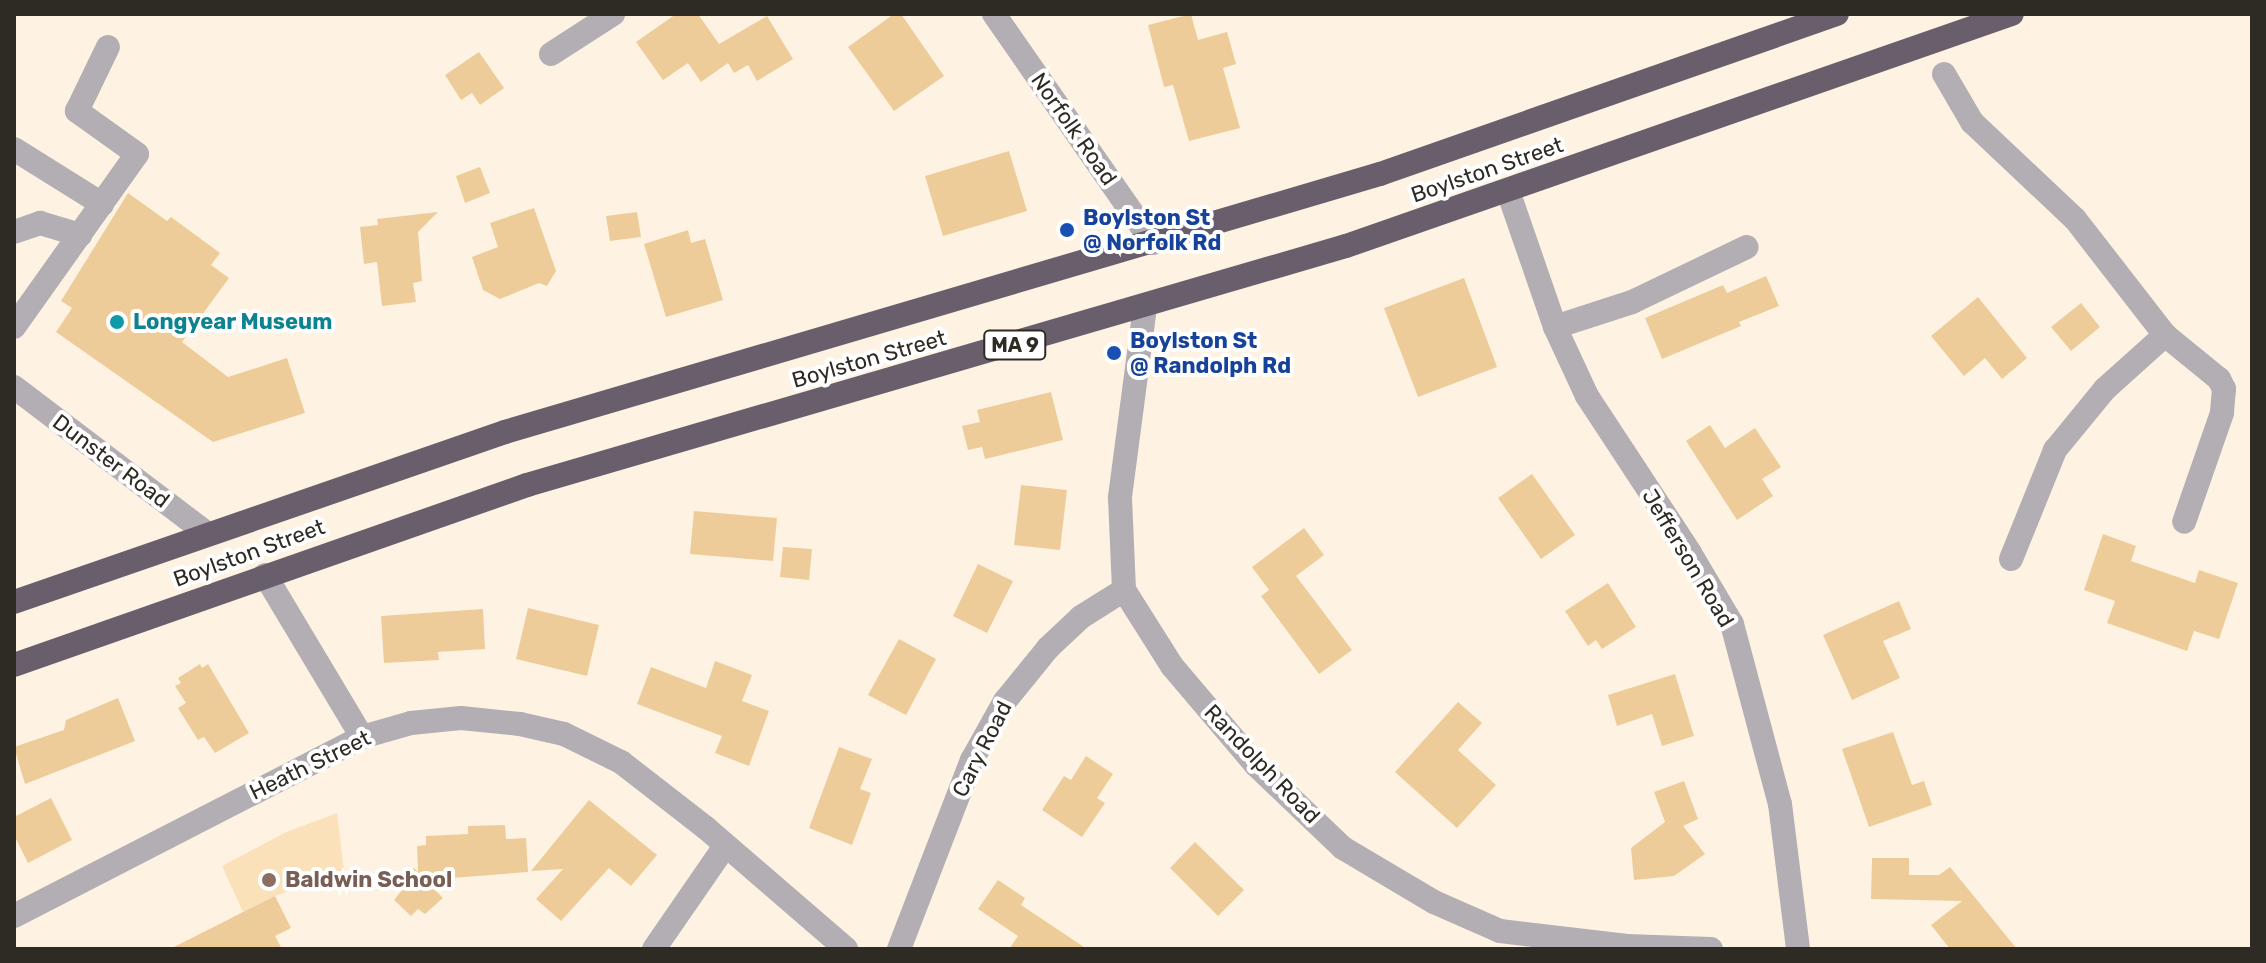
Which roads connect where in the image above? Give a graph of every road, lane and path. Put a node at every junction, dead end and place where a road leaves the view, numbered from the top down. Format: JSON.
{"nodes":[{"id":1,"x":613,"y":14,"type":"edge"},
{"id":2,"x":994,"y":14,"type":"edge"},
{"id":3,"x":1837,"y":14,"type":"edge"},
{"id":4,"x":2012,"y":14,"type":"edge"},
{"id":5,"x":108,"y":47,"type":"dead end"},
{"id":6,"x":551,"y":54,"type":"dead end"},
{"id":7,"x":1944,"y":74,"type":"dead end"},
{"id":8,"x":14,"y":149,"type":"edge"},
{"id":9,"x":1508,"y":191,"type":"junction"},
{"id":10,"x":102,"y":204,"type":"junction"},
{"id":11,"x":14,"y":232,"type":"edge"},
{"id":12,"x":80,"y":235,"type":"junction"},
{"id":13,"x":1153,"y":243,"type":"junction"},
{"id":14,"x":1747,"y":247,"type":"dead end"},
{"id":15,"x":1145,"y":307,"type":"junction"},
{"id":16,"x":18,"y":314,"type":"edge"},
{"id":17,"x":1555,"y":327,"type":"junction"},
{"id":18,"x":2165,"y":335,"type":"junction"},
{"id":19,"x":14,"y":387,"type":"edge"},
{"id":20,"x":2184,"y":522,"type":"dead end"},
{"id":21,"x":208,"y":534,"type":"junction"},
{"id":22,"x":2011,"y":559,"type":"dead end"},
{"id":23,"x":265,"y":575,"type":"junction"},
{"id":24,"x":1124,"y":590,"type":"junction"},
{"id":25,"x":14,"y":602,"type":"edge"},
{"id":26,"x":14,"y":665,"type":"edge"},
{"id":27,"x":362,"y":737,"type":"junction"},
{"id":28,"x":725,"y":846,"type":"junction"},
{"id":29,"x":14,"y":916,"type":"edge"},
{"id":30,"x":654,"y":949,"type":"edge"},
{"id":31,"x":846,"y":949,"type":"edge"},
{"id":32,"x":899,"y":949,"type":"edge"},
{"id":33,"x":1711,"y":949,"type":"edge"},
{"id":34,"x":1798,"y":949,"type":"edge"}],
"edges":[{"from":1,"to":6,"type":"street"},
{"from":2,"to":13,"type":"street","name":"Norfolk Road"},
{"from":3,"to":13,"type":"highway","name":"Boylston Street"},
{"from":4,"to":9,"type":"highway","name":"Boylston Street","number":"MA 9"},
{"from":5,"to":10,"type":"street"},
{"from":7,"to":18,"type":"street"},
{"from":8,"to":10,"type":"street"},
{"from":9,"to":15,"type":"highway","name":"Boylston Street","number":"MA 9"},
{"from":9,"to":17,"type":"street","name":"Jefferson Road"},
{"from":10,"to":12,"type":"street"},
{"from":11,"to":12,"type":"street"},
{"from":12,"to":16,"type":"street"},
{"from":13,"to":21,"type":"highway","name":"Boylston Street"},
{"from":14,"to":17,"type":"street"},
{"from":15,"to":23,"type":"highway","name":"Boylston Street","number":"MA 9"},
{"from":15,"to":24,"type":"street","name":"Randolph Road"},
{"from":17,"to":34,"type":"street","name":"Jefferson Road"},
{"from":18,"to":20,"type":"street"},
{"from":18,"to":22,"type":"street"},
{"from":19,"to":21,"type":"street","name":"Dunster Road"},
{"from":21,"to":25,"type":"highway","name":"Boylston Street"},
{"from":23,"to":26,"type":"highway","name":"Boylston Street","number":"MA 9"},
{"from":23,"to":27,"type":"street"},
{"from":24,"to":32,"type":"street","name":"Cary Road"},
{"from":24,"to":33,"type":"street","name":"Randolph Road"},
{"from":27,"to":28,"type":"street","name":"Heath Street"},
{"from":27,"to":29,"type":"street","name":"Heath Street"},
{"from":28,"to":30,"type":"street"},
{"from":28,"to":31,"type":"street","name":"Heath Street"}]}
